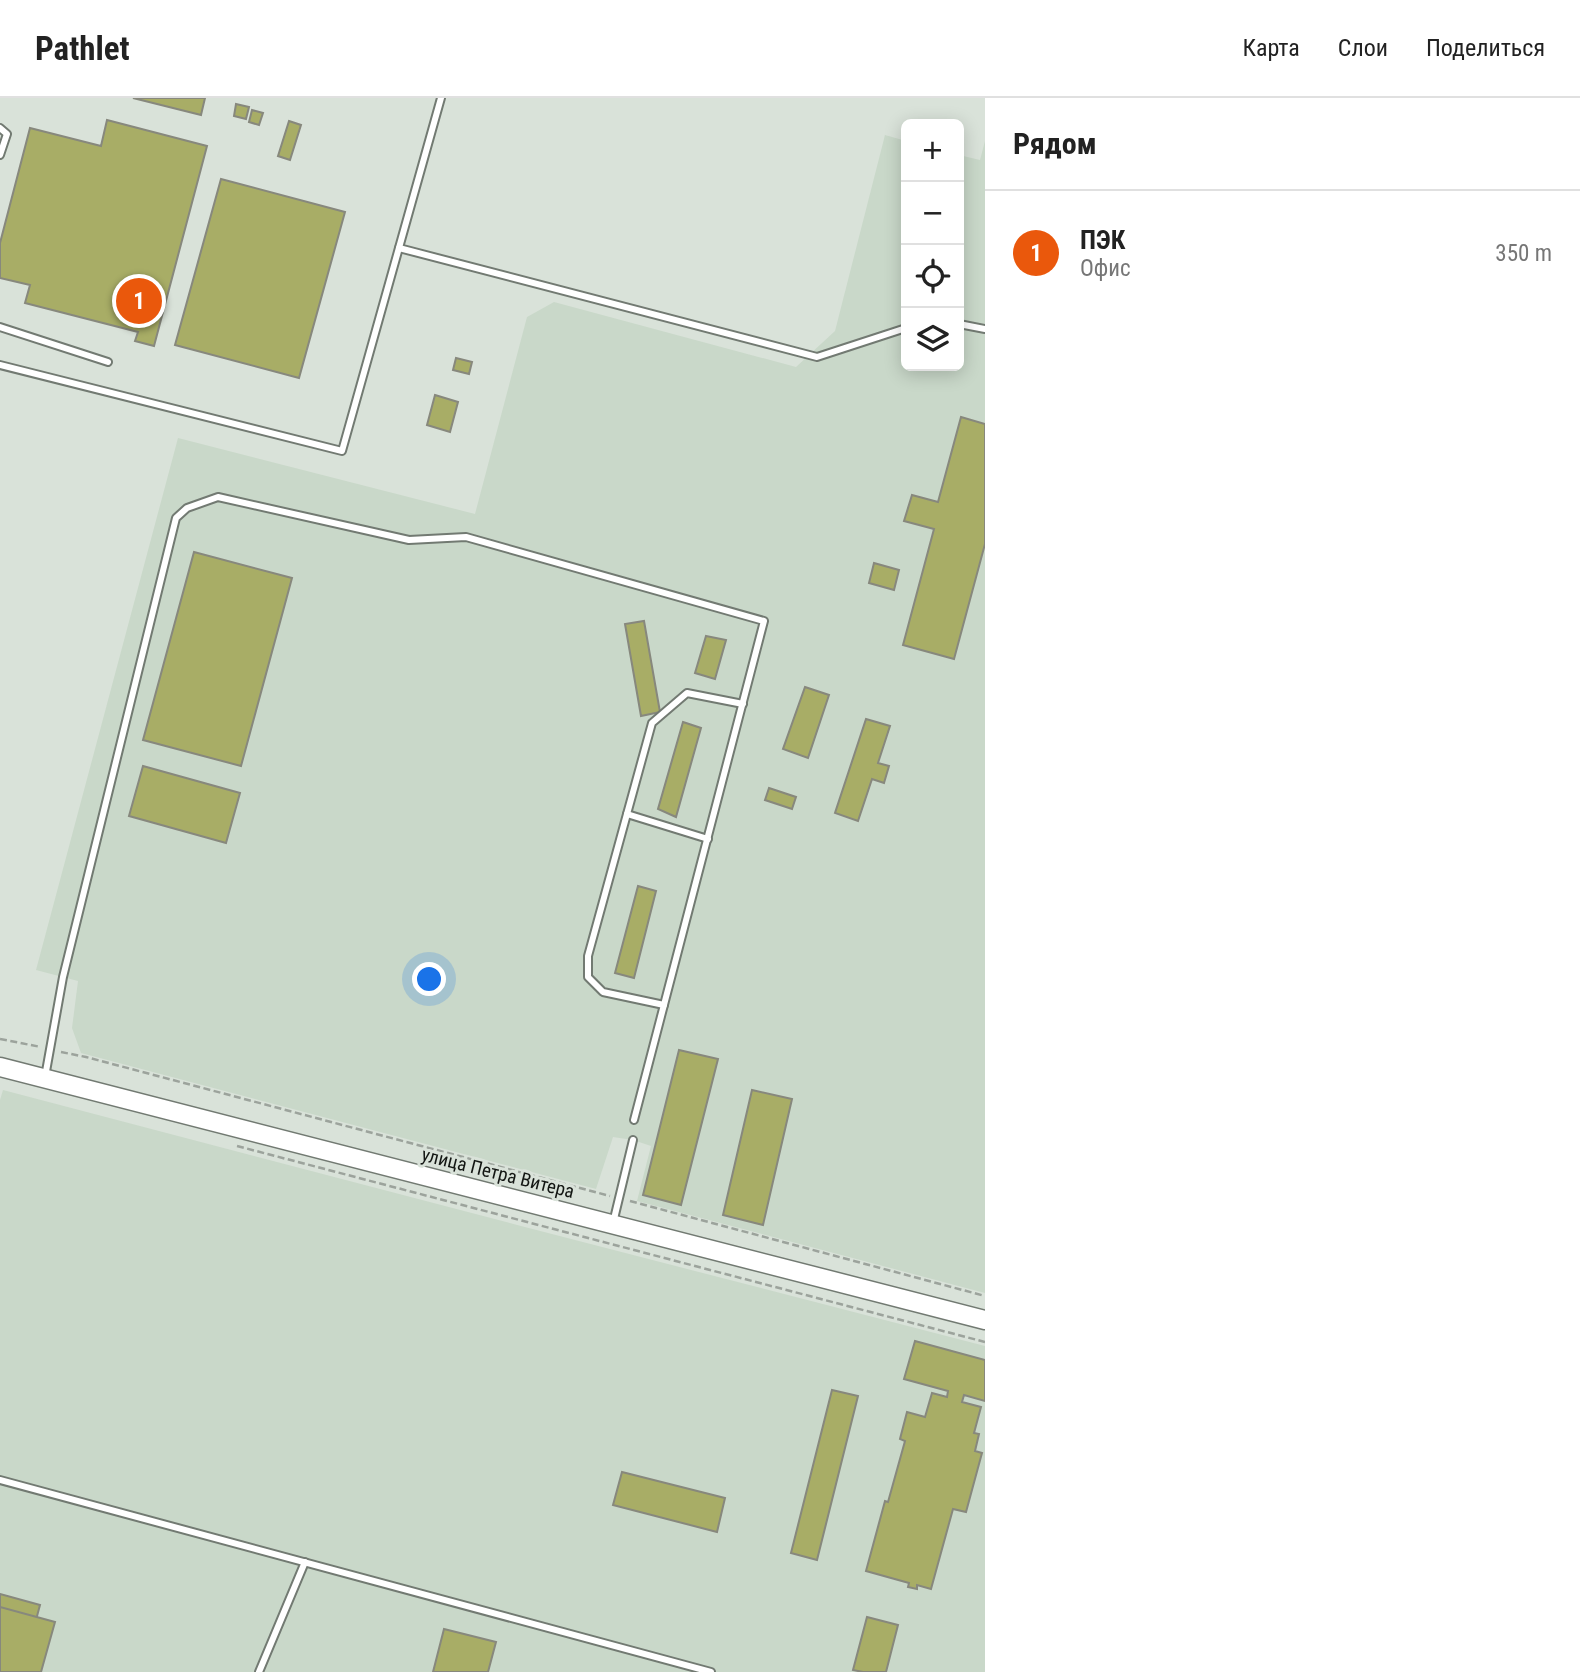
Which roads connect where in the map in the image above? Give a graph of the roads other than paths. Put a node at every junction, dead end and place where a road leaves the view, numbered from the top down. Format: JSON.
{"nodes":[{"id":1,"x":442,"y":98,"type":"edge"},
{"id":2,"x":0,"y":128,"type":"edge"},
{"id":3,"x":0,"y":155,"type":"edge"},
{"id":4,"x":399,"y":248,"type":"junction"},
{"id":5,"x":964,"y":325,"type":"edge"},
{"id":6,"x":0,"y":327,"type":"edge"},
{"id":7,"x":985,"y":329,"type":"edge"},
{"id":8,"x":901,"y":330,"type":"edge"},
{"id":9,"x":108,"y":362,"type":"dead end"},
{"id":10,"x":0,"y":365,"type":"edge"},
{"id":11,"x":743,"y":704,"type":"junction"},
{"id":12,"x":627,"y":814,"type":"junction"},
{"id":13,"x":708,"y":839,"type":"junction"},
{"id":14,"x":664,"y":1005,"type":"junction"},
{"id":15,"x":0,"y":1068,"type":"edge"},
{"id":16,"x":44,"y":1079,"type":"junction"},
{"id":17,"x":634,"y":1120,"type":"dead end"},
{"id":18,"x":633,"y":1140,"type":"dead end"},
{"id":19,"x":612,"y":1224,"type":"junction"},
{"id":20,"x":985,"y":1320,"type":"edge"},
{"id":21,"x":0,"y":1480,"type":"edge"},
{"id":22,"x":305,"y":1562,"type":"junction"},
{"id":23,"x":259,"y":1672,"type":"edge"},
{"id":24,"x":711,"y":1672,"type":"edge"}],
"edges":[{"from":1,"to":4,"type":"lane"},
{"from":2,"to":3,"type":"lane"},
{"from":4,"to":8,"type":"lane"},
{"from":4,"to":10,"type":"lane"},
{"from":5,"to":7,"type":"lane"},
{"from":6,"to":9,"type":"lane"},
{"from":11,"to":12,"type":"lane"},
{"from":11,"to":13,"type":"lane"},
{"from":11,"to":16,"type":"lane"},
{"from":12,"to":13,"type":"lane"},
{"from":12,"to":14,"type":"lane"},
{"from":13,"to":14,"type":"lane"},
{"from":14,"to":17,"type":"lane"},
{"from":15,"to":16,"type":"main road","name":"улица Петра Витера"},
{"from":16,"to":19,"type":"main road","name":"улица Петра Витера"},
{"from":18,"to":19,"type":"lane"},
{"from":19,"to":20,"type":"main road","name":"улица Петра Витера"},
{"from":21,"to":22,"type":"lane"},
{"from":22,"to":23,"type":"lane"},
{"from":22,"to":24,"type":"lane"}]}
